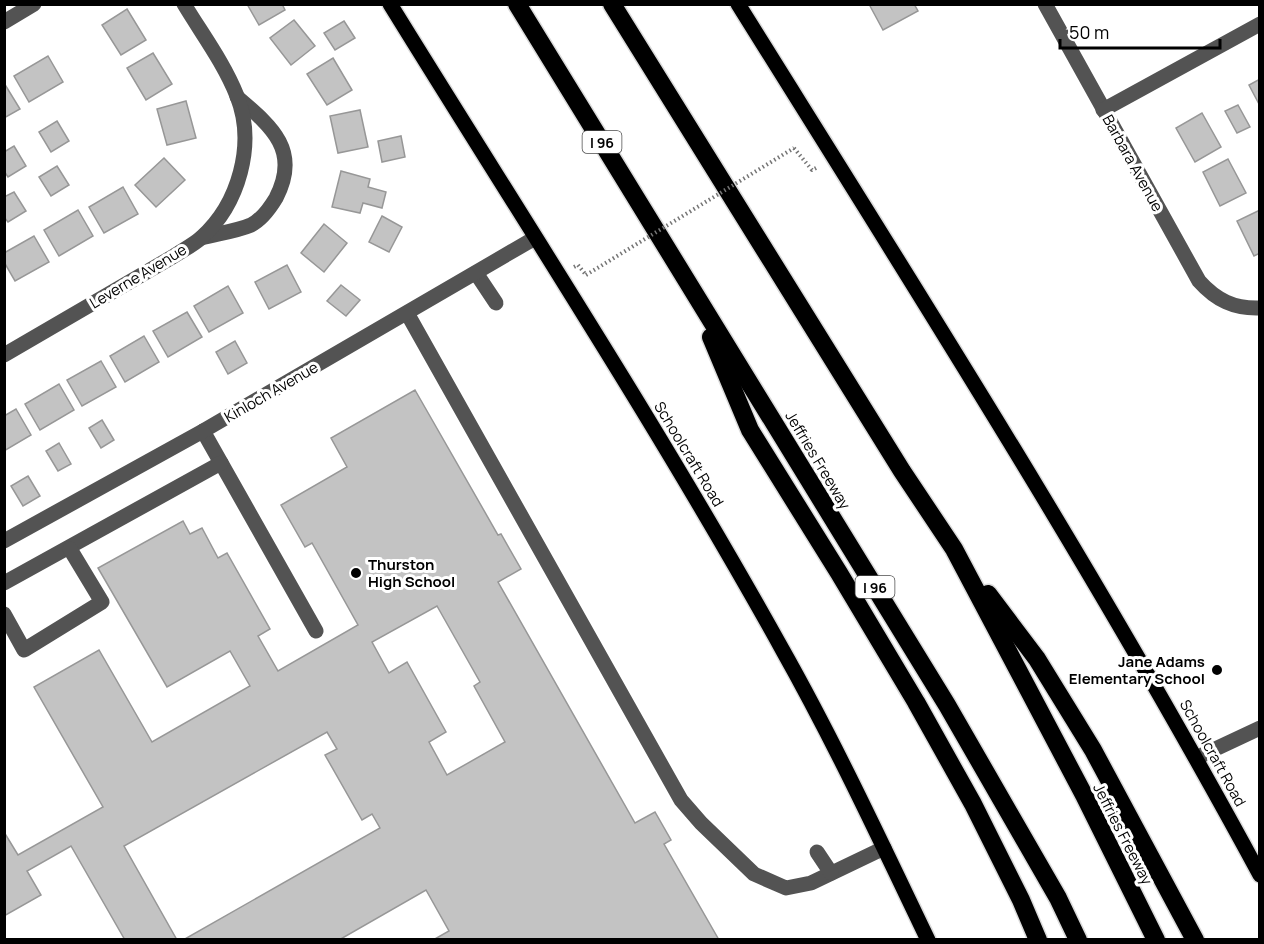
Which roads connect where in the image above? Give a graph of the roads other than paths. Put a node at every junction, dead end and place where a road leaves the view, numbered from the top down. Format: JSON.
{"nodes":[{"id":1,"x":34,"y":4,"type":"edge"},
{"id":2,"x":184,"y":4,"type":"edge"},
{"id":3,"x":390,"y":4,"type":"edge"},
{"id":4,"x":517,"y":4,"type":"edge"},
{"id":5,"x":612,"y":4,"type":"edge"},
{"id":6,"x":1045,"y":4,"type":"edge"},
{"id":7,"x":743,"y":6,"type":"edge"},
{"id":8,"x":4,"y":22,"type":"edge"},
{"id":9,"x":1260,"y":24,"type":"edge"},
{"id":10,"x":237,"y":97,"type":"junction"},
{"id":11,"x":1103,"y":110,"type":"junction"},
{"id":12,"x":201,"y":238,"type":"junction"},
{"id":13,"x":535,"y":238,"type":"junction"},
{"id":14,"x":476,"y":273,"type":"junction"},
{"id":15,"x":687,"y":280,"type":"junction"},
{"id":16,"x":496,"y":303,"type":"dead end"},
{"id":17,"x":1260,"y":308,"type":"edge"},
{"id":18,"x":407,"y":313,"type":"junction"},
{"id":19,"x":4,"y":355,"type":"edge"},
{"id":20,"x":203,"y":431,"type":"junction"},
{"id":21,"x":221,"y":463,"type":"junction"},
{"id":22,"x":4,"y":541,"type":"edge"},
{"id":23,"x":70,"y":549,"type":"junction"},
{"id":24,"x":954,"y":549,"type":"junction"},
{"id":25,"x":4,"y":583,"type":"edge"},
{"id":26,"x":4,"y":614,"type":"edge"},
{"id":27,"x":316,"y":631,"type":"dead end"},
{"id":28,"x":1260,"y":728,"type":"edge"},
{"id":29,"x":1197,"y":758,"type":"junction"},
{"id":30,"x":884,"y":848,"type":"junction"},
{"id":31,"x":817,"y":852,"type":"dead end"},
{"id":32,"x":831,"y":873,"type":"junction"},
{"id":33,"x":1260,"y":875,"type":"edge"},
{"id":34,"x":928,"y":939,"type":"edge"},
{"id":35,"x":1038,"y":939,"type":"edge"},
{"id":36,"x":1078,"y":939,"type":"edge"},
{"id":37,"x":1156,"y":939,"type":"edge"},
{"id":38,"x":1195,"y":939,"type":"edge"}],
"edges":[{"from":1,"to":8,"type":"street"},
{"from":2,"to":10,"type":"street"},
{"from":3,"to":13,"type":"main road","name":"Schoolcraft Road"},
{"from":4,"to":15,"type":"highway","name":"Jeffries Freeway","number":"I 96"},
{"from":5,"to":24,"type":"highway","name":"Jeffries Freeway"},
{"from":6,"to":11,"type":"street","name":"Barbara Avenue"},
{"from":7,"to":29,"type":"main road","name":"Schoolcraft Road"},
{"from":9,"to":11,"type":"street"},
{"from":10,"to":12,"type":"street","name":"Leverne Avenue"},
{"from":10,"to":12,"type":"street"},
{"from":11,"to":17,"type":"street","name":"Barbara Avenue"},
{"from":12,"to":19,"type":"street","name":"Leverne Avenue"},
{"from":13,"to":14,"type":"street","name":"Kinloch Avenue"},
{"from":13,"to":30,"type":"main road","name":"Schoolcraft Road"},
{"from":14,"to":16,"type":"street"},
{"from":14,"to":18,"type":"street","name":"Kinloch Avenue"},
{"from":15,"to":35,"type":"highway"},
{"from":15,"to":36,"type":"highway","name":"Jeffries Freeway","number":"I 96"},
{"from":18,"to":20,"type":"street","name":"Kinloch Avenue"},
{"from":18,"to":32,"type":"street"},
{"from":20,"to":21,"type":"street"},
{"from":20,"to":22,"type":"street","name":"Kinloch Avenue"},
{"from":21,"to":23,"type":"street"},
{"from":21,"to":27,"type":"street"},
{"from":23,"to":25,"type":"street"},
{"from":23,"to":26,"type":"street"},
{"from":24,"to":37,"type":"highway","name":"Jeffries Freeway"},
{"from":24,"to":38,"type":"highway"},
{"from":28,"to":29,"type":"street"},
{"from":29,"to":33,"type":"main road","name":"Schoolcraft Road"},
{"from":30,"to":32,"type":"street"},
{"from":30,"to":34,"type":"main road","name":"Schoolcraft Road"},
{"from":31,"to":32,"type":"street"}]}
